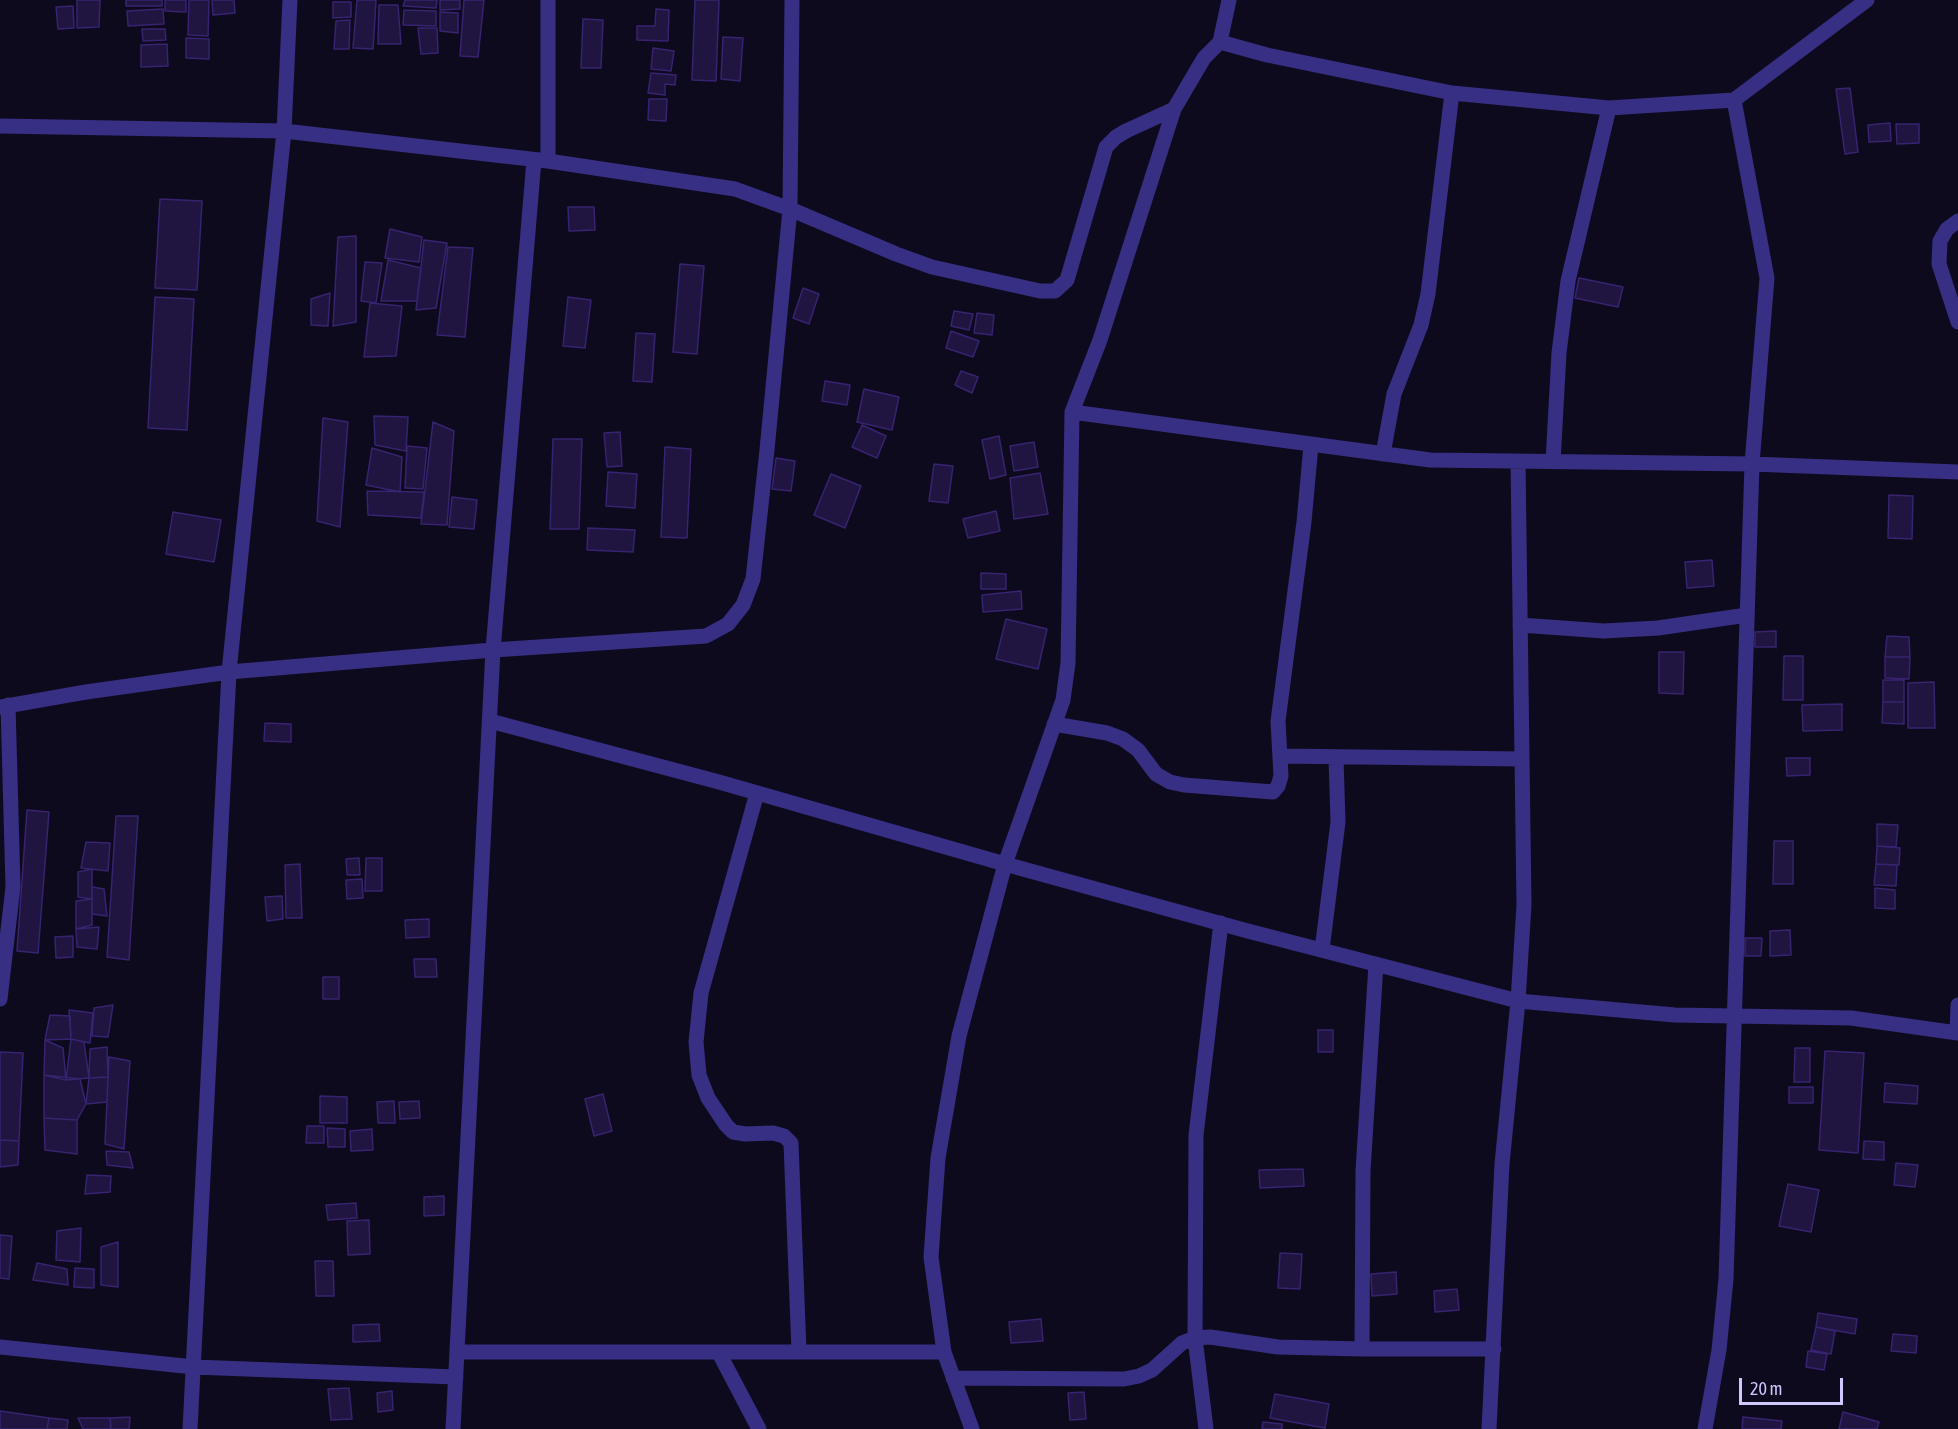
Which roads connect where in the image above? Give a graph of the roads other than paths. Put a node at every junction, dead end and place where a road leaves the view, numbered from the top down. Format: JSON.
{"nodes":[{"id":1,"x":290,"y":0,"type":"edge"},
{"id":2,"x":548,"y":0,"type":"edge"},
{"id":3,"x":792,"y":0,"type":"edge"},
{"id":4,"x":1229,"y":0,"type":"edge"},
{"id":5,"x":1867,"y":0,"type":"edge"},
{"id":6,"x":1220,"y":42,"type":"junction"},
{"id":7,"x":1452,"y":93,"type":"junction"},
{"id":8,"x":1734,"y":100,"type":"junction"},
{"id":9,"x":1174,"y":108,"type":"junction"},
{"id":10,"x":1609,"y":108,"type":"junction"},
{"id":11,"x":0,"y":126,"type":"edge"},
{"id":12,"x":284,"y":131,"type":"junction"},
{"id":13,"x":541,"y":160,"type":"junction"},
{"id":14,"x":790,"y":209,"type":"junction"},
{"id":15,"x":1958,"y":221,"type":"edge"},
{"id":16,"x":1958,"y":322,"type":"edge"},
{"id":17,"x":1072,"y":412,"type":"junction"},
{"id":18,"x":1311,"y":445,"type":"junction"},
{"id":19,"x":1383,"y":454,"type":"junction"},
{"id":20,"x":1518,"y":461,"type":"junction"},
{"id":21,"x":1553,"y":462,"type":"junction"},
{"id":22,"x":1752,"y":464,"type":"junction"},
{"id":23,"x":1958,"y":472,"type":"edge"},
{"id":24,"x":1747,"y":615,"type":"junction"},
{"id":25,"x":1520,"y":626,"type":"junction"},
{"id":26,"x":493,"y":650,"type":"junction"},
{"id":27,"x":229,"y":672,"type":"junction"},
{"id":28,"x":4,"y":706,"type":"edge"},
{"id":29,"x":490,"y":721,"type":"junction"},
{"id":30,"x":1054,"y":724,"type":"junction"},
{"id":31,"x":1280,"y":756,"type":"junction"},
{"id":32,"x":1335,"y":758,"type":"junction"},
{"id":33,"x":1522,"y":759,"type":"junction"},
{"id":34,"x":757,"y":793,"type":"junction"},
{"id":35,"x":1005,"y":864,"type":"junction"},
{"id":36,"x":1221,"y":923,"type":"junction"},
{"id":37,"x":1322,"y":950,"type":"junction"},
{"id":38,"x":1376,"y":964,"type":"junction"},
{"id":39,"x":0,"y":999,"type":"edge"},
{"id":40,"x":1518,"y":1001,"type":"junction"},
{"id":41,"x":1958,"y":1005,"type":"edge"},
{"id":42,"x":1734,"y":1016,"type":"junction"},
{"id":43,"x":1957,"y":1033,"type":"edge"},
{"id":44,"x":1195,"y":1338,"type":"junction"},
{"id":45,"x":0,"y":1347,"type":"edge"},
{"id":46,"x":1362,"y":1349,"type":"junction"},
{"id":47,"x":1494,"y":1349,"type":"junction"},
{"id":48,"x":457,"y":1352,"type":"junction"},
{"id":49,"x":799,"y":1352,"type":"junction"},
{"id":50,"x":944,"y":1352,"type":"junction"},
{"id":51,"x":719,"y":1353,"type":"junction"},
{"id":52,"x":194,"y":1367,"type":"junction"},
{"id":53,"x":456,"y":1377,"type":"junction"},
{"id":54,"x":953,"y":1378,"type":"junction"},
{"id":55,"x":190,"y":1429,"type":"edge"},
{"id":56,"x":453,"y":1429,"type":"edge"},
{"id":57,"x":759,"y":1429,"type":"edge"},
{"id":58,"x":972,"y":1429,"type":"edge"},
{"id":59,"x":1206,"y":1429,"type":"edge"},
{"id":60,"x":1489,"y":1429,"type":"edge"},
{"id":61,"x":1706,"y":1429,"type":"edge"}],
"edges":[{"from":1,"to":12,"type":"street"},
{"from":2,"to":13,"type":"street"},
{"from":3,"to":14,"type":"street"},
{"from":4,"to":6,"type":"street"},
{"from":5,"to":8,"type":"street"},
{"from":6,"to":7,"type":"street"},
{"from":6,"to":9,"type":"street"},
{"from":7,"to":10,"type":"street"},
{"from":7,"to":19,"type":"street"},
{"from":8,"to":10,"type":"street"},
{"from":8,"to":22,"type":"street"},
{"from":9,"to":14,"type":"street"},
{"from":9,"to":17,"type":"street"},
{"from":10,"to":21,"type":"street"},
{"from":11,"to":12,"type":"street"},
{"from":12,"to":13,"type":"street"},
{"from":12,"to":27,"type":"street"},
{"from":13,"to":14,"type":"street"},
{"from":13,"to":26,"type":"street"},
{"from":14,"to":26,"type":"street"},
{"from":15,"to":16,"type":"street"},
{"from":17,"to":18,"type":"street"},
{"from":17,"to":30,"type":"street"},
{"from":18,"to":19,"type":"street"},
{"from":18,"to":31,"type":"street"},
{"from":19,"to":20,"type":"street"},
{"from":20,"to":21,"type":"street"},
{"from":20,"to":25,"type":"street"},
{"from":21,"to":22,"type":"street"},
{"from":22,"to":23,"type":"street"},
{"from":22,"to":24,"type":"street"},
{"from":24,"to":25,"type":"street"},
{"from":24,"to":42,"type":"street"},
{"from":25,"to":33,"type":"street"},
{"from":26,"to":27,"type":"street"},
{"from":26,"to":29,"type":"street"},
{"from":27,"to":28,"type":"street"},
{"from":27,"to":52,"type":"street"},
{"from":28,"to":39,"type":"street"},
{"from":29,"to":34,"type":"street"},
{"from":29,"to":48,"type":"street"},
{"from":30,"to":31,"type":"street"},
{"from":30,"to":35,"type":"street"},
{"from":31,"to":32,"type":"street"},
{"from":32,"to":33,"type":"street"},
{"from":32,"to":37,"type":"street"},
{"from":33,"to":40,"type":"street"},
{"from":34,"to":35,"type":"street"},
{"from":34,"to":49,"type":"street"},
{"from":35,"to":36,"type":"street"},
{"from":35,"to":50,"type":"street"},
{"from":36,"to":37,"type":"street"},
{"from":36,"to":44,"type":"street"},
{"from":37,"to":38,"type":"street"},
{"from":38,"to":40,"type":"street"},
{"from":38,"to":46,"type":"street"},
{"from":40,"to":42,"type":"street"},
{"from":40,"to":47,"type":"street"},
{"from":41,"to":43,"type":"street"},
{"from":42,"to":43,"type":"street"},
{"from":42,"to":61,"type":"street"},
{"from":44,"to":46,"type":"street"},
{"from":44,"to":54,"type":"street"},
{"from":44,"to":59,"type":"street"},
{"from":45,"to":52,"type":"street"},
{"from":46,"to":47,"type":"street"},
{"from":47,"to":60,"type":"street"},
{"from":48,"to":51,"type":"street"},
{"from":48,"to":53,"type":"street"},
{"from":49,"to":50,"type":"street"},
{"from":49,"to":51,"type":"street"},
{"from":50,"to":54,"type":"street"},
{"from":51,"to":57,"type":"street"},
{"from":52,"to":53,"type":"street"},
{"from":52,"to":55,"type":"street"},
{"from":53,"to":56,"type":"street"},
{"from":54,"to":58,"type":"street"}]}
